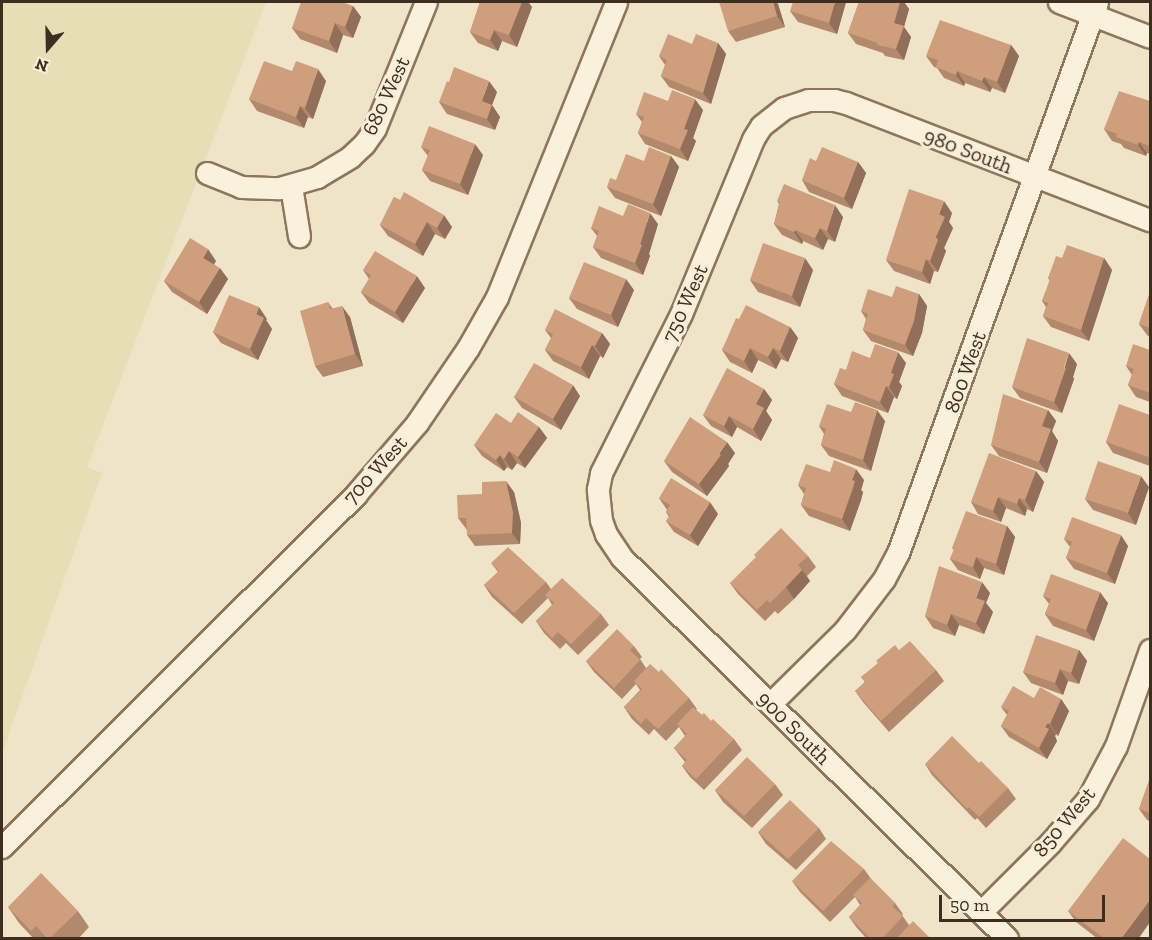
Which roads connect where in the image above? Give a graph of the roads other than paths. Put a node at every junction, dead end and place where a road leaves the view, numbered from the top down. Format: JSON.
{"nodes":[{"id":1,"x":426,"y":2,"type":"edge"},
{"id":2,"x":615,"y":2,"type":"edge"},
{"id":3,"x":1059,"y":2,"type":"edge"},
{"id":4,"x":1095,"y":8,"type":"edge"},
{"id":5,"x":1150,"y":37,"type":"edge"},
{"id":6,"x":784,"y":108,"type":"joint"},
{"id":7,"x":207,"y":173,"type":"dead end"},
{"id":8,"x":1035,"y":176,"type":"junction"},
{"id":9,"x":291,"y":186,"type":"junction"},
{"id":10,"x":1150,"y":220,"type":"edge"},
{"id":11,"x":298,"y":236,"type":"dead end"},
{"id":12,"x":599,"y":505,"type":"joint"},
{"id":13,"x":1150,"y":650,"type":"edge"},
{"id":14,"x":770,"y":704,"type":"junction"},
{"id":15,"x":2,"y":847,"type":"edge"},
{"id":16,"x":981,"y":912,"type":"junction"},
{"id":17,"x":1007,"y":939,"type":"edge"}],
"edges":[{"from":1,"to":9,"type":"street","name":"680 West"},
{"from":2,"to":15,"type":"street","name":"700 West"},
{"from":3,"to":4,"type":"street"},
{"from":4,"to":5,"type":"street"},
{"from":4,"to":8,"type":"street","name":"800 West"},
{"from":6,"to":8,"type":"street","name":"980 South"},
{"from":6,"to":12,"type":"street","name":"750 West"},
{"from":7,"to":9,"type":"street","name":"680 West"},
{"from":8,"to":10,"type":"street","name":"980 South"},
{"from":8,"to":14,"type":"street","name":"800 West"},
{"from":9,"to":11,"type":"street"},
{"from":12,"to":14,"type":"street","name":"900 South"},
{"from":13,"to":16,"type":"street","name":"850 West"},
{"from":14,"to":16,"type":"street","name":"900 South"},
{"from":16,"to":17,"type":"street","name":"900 South"}]}
